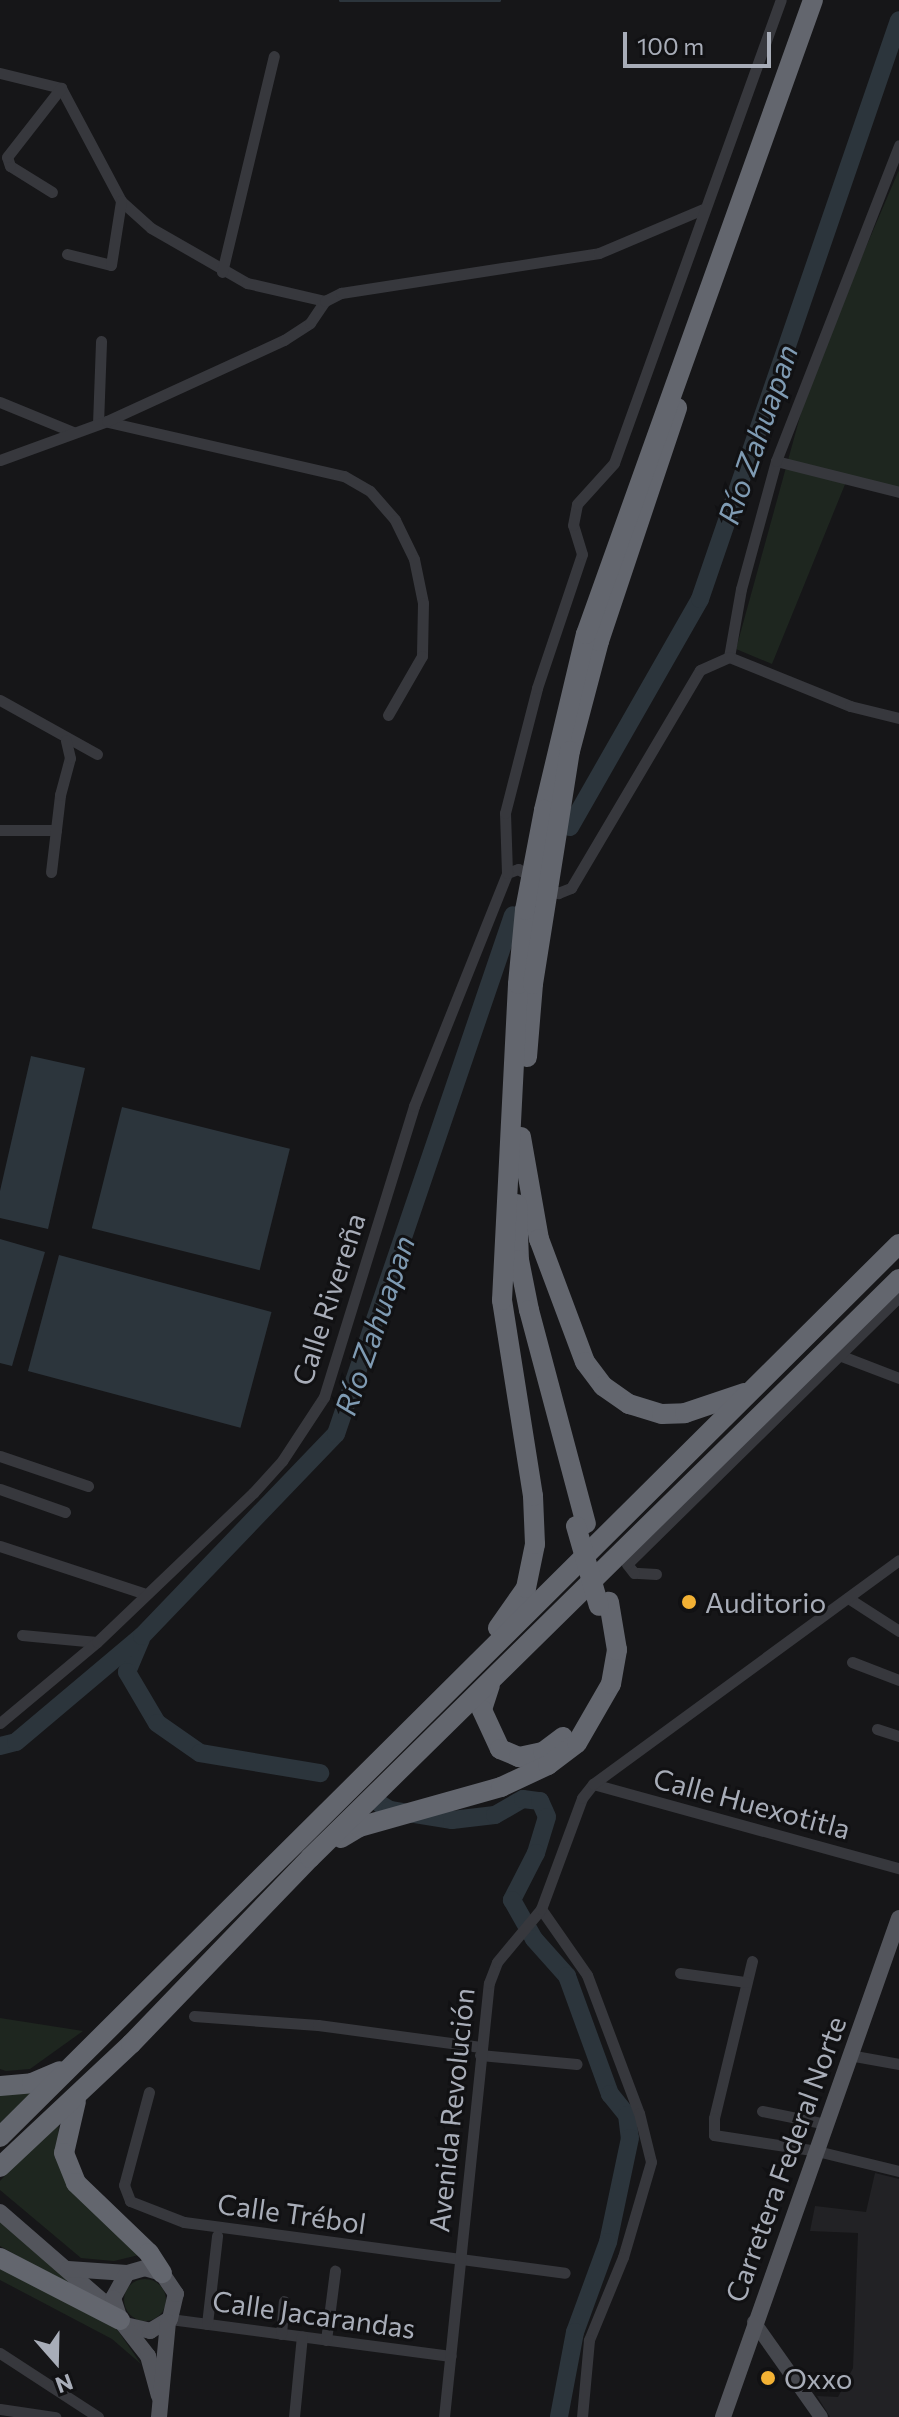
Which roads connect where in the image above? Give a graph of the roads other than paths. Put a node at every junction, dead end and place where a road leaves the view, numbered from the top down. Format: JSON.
{"nodes":[{"id":1,"x":781,"y":0,"type":"edge"},
{"id":2,"x":813,"y":0,"type":"edge"},
{"id":3,"x":824,"y":0,"type":"edge"},
{"id":4,"x":274,"y":56,"type":"dead end"},
{"id":5,"x":0,"y":73,"type":"edge"},
{"id":6,"x":61,"y":88,"type":"junction"},
{"id":7,"x":899,"y":145,"type":"edge"},
{"id":8,"x":52,"y":192,"type":"dead end"},
{"id":9,"x":121,"y":201,"type":"junction"},
{"id":10,"x":703,"y":209,"type":"junction"},
{"id":11,"x":67,"y":254,"type":"dead end"},
{"id":12,"x":222,"y":272,"type":"junction"},
{"id":13,"x":325,"y":301,"type":"junction"},
{"id":14,"x":101,"y":341,"type":"dead end"},
{"id":15,"x":0,"y":402,"type":"edge"},
{"id":16,"x":102,"y":422,"type":"junction"},
{"id":17,"x":73,"y":432,"type":"junction"},
{"id":18,"x":0,"y":460,"type":"edge"},
{"id":19,"x":776,"y":461,"type":"junction"},
{"id":20,"x":899,"y":492,"type":"edge"},
{"id":21,"x":729,"y":657,"type":"junction"},
{"id":22,"x":0,"y":700,"type":"edge"},
{"id":23,"x":388,"y":715,"type":"dead end"},
{"id":24,"x":899,"y":718,"type":"edge"},
{"id":25,"x":66,"y":740,"type":"junction"},
{"id":26,"x":97,"y":754,"type":"dead end"},
{"id":27,"x":0,"y":830,"type":"edge"},
{"id":28,"x":56,"y":830,"type":"junction"},
{"id":29,"x":51,"y":872,"type":"dead end"},
{"id":30,"x":507,"y":873,"type":"junction"},
{"id":31,"x":526,"y":984,"type":"junction"},
{"id":32,"x":521,"y":1137,"type":"junction"},
{"id":33,"x":504,"y":1222,"type":"junction"},
{"id":34,"x":899,"y":1244,"type":"edge"},
{"id":35,"x":899,"y":1279,"type":"edge"},
{"id":36,"x":899,"y":1297,"type":"edge"},
{"id":37,"x":839,"y":1355,"type":"junction"},
{"id":38,"x":899,"y":1378,"type":"edge"},
{"id":39,"x":759,"y":1385,"type":"junction"},
{"id":40,"x":0,"y":1456,"type":"edge"},
{"id":41,"x":88,"y":1486,"type":"dead end"},
{"id":42,"x":0,"y":1489,"type":"edge"},
{"id":43,"x":65,"y":1512,"type":"dead end"},
{"id":44,"x":581,"y":1525,"type":"junction"},
{"id":45,"x":0,"y":1546,"type":"edge"},
{"id":46,"x":899,"y":1560,"type":"edge"},
{"id":47,"x":656,"y":1574,"type":"dead end"},
{"id":48,"x":143,"y":1593,"type":"junction"},
{"id":49,"x":848,"y":1598,"type":"junction"},
{"id":50,"x":604,"y":1604,"type":"junction"},
{"id":51,"x":899,"y":1631,"type":"edge"},
{"id":52,"x":22,"y":1635,"type":"dead end"},
{"id":53,"x":97,"y":1642,"type":"junction"},
{"id":54,"x":482,"y":1659,"type":"junction"},
{"id":55,"x":852,"y":1662,"type":"dead end"},
{"id":56,"x":899,"y":1680,"type":"edge"},
{"id":57,"x":491,"y":1682,"type":"junction"},
{"id":58,"x":0,"y":1723,"type":"edge"},
{"id":59,"x":877,"y":1729,"type":"dead end"},
{"id":60,"x":899,"y":1736,"type":"edge"},
{"id":61,"x":593,"y":1784,"type":"junction"},
{"id":62,"x":310,"y":1858,"type":"junction"},
{"id":63,"x":899,"y":1868,"type":"edge"},
{"id":64,"x":538,"y":1912,"type":"junction"},
{"id":65,"x":899,"y":1918,"type":"edge"},
{"id":66,"x":752,"y":1961,"type":"dead end"},
{"id":67,"x":680,"y":1973,"type":"dead end"},
{"id":68,"x":746,"y":1982,"type":"junction"},
{"id":69,"x":194,"y":2016,"type":"dead end"},
{"id":70,"x":481,"y":2051,"type":"junction"},
{"id":71,"x":849,"y":2055,"type":"junction"},
{"id":72,"x":73,"y":2062,"type":"junction"},
{"id":73,"x":577,"y":2064,"type":"dead end"},
{"id":74,"x":899,"y":2064,"type":"edge"},
{"id":75,"x":89,"y":2084,"type":"junction"},
{"id":76,"x":0,"y":2086,"type":"edge"},
{"id":77,"x":149,"y":2092,"type":"dead end"},
{"id":78,"x":762,"y":2111,"type":"dead end"},
{"id":79,"x":826,"y":2124,"type":"junction"},
{"id":80,"x":0,"y":2137,"type":"edge"},
{"id":81,"x":817,"y":2151,"type":"junction"},
{"id":82,"x":0,"y":2167,"type":"edge"},
{"id":83,"x":899,"y":2171,"type":"edge"},
{"id":84,"x":0,"y":2212,"type":"edge"},
{"id":85,"x":217,"y":2236,"type":"dead end"},
{"id":86,"x":0,"y":2258,"type":"edge"},
{"id":87,"x":459,"y":2261,"type":"junction"},
{"id":88,"x":63,"y":2267,"type":"junction"},
{"id":89,"x":335,"y":2271,"type":"dead end"},
{"id":90,"x":127,"y":2273,"type":"junction"},
{"id":91,"x":162,"y":2273,"type":"junction"},
{"id":92,"x":565,"y":2273,"type":"dead end"},
{"id":93,"x":284,"y":2301,"type":"dead end"},
{"id":94,"x":120,"y":2319,"type":"junction"},
{"id":95,"x":169,"y":2320,"type":"junction"},
{"id":96,"x":754,"y":2322,"type":"junction"},
{"id":97,"x":207,"y":2324,"type":"junction"},
{"id":98,"x":281,"y":2334,"type":"junction"},
{"id":99,"x":302,"y":2336,"type":"junction"},
{"id":100,"x":326,"y":2340,"type":"junction"},
{"id":101,"x":0,"y":2353,"type":"edge"},
{"id":102,"x":451,"y":2356,"type":"junction"},
{"id":103,"x":159,"y":2396,"type":"junction"},
{"id":104,"x":0,"y":2409,"type":"edge"},
{"id":105,"x":55,"y":2417,"type":"edge"},
{"id":106,"x":98,"y":2417,"type":"edge"},
{"id":107,"x":159,"y":2417,"type":"edge"},
{"id":108,"x":294,"y":2417,"type":"edge"},
{"id":109,"x":444,"y":2417,"type":"edge"},
{"id":110,"x":582,"y":2417,"type":"edge"},
{"id":111,"x":723,"y":2417,"type":"edge"},
{"id":112,"x":821,"y":2417,"type":"edge"}],
"edges":[{"from":1,"to":10,"type":"street"},
{"from":2,"to":31,"type":"highway","bridge":true},
{"from":3,"to":31,"type":"highway","bridge":true},
{"from":4,"to":12,"type":"street"},
{"from":5,"to":6,"type":"street"},
{"from":6,"to":8,"type":"street"},
{"from":6,"to":9,"type":"street"},
{"from":7,"to":19,"type":"street"},
{"from":9,"to":11,"type":"street"},
{"from":9,"to":12,"type":"street"},
{"from":10,"to":13,"type":"street"},
{"from":10,"to":30,"type":"street"},
{"from":12,"to":13,"type":"street"},
{"from":13,"to":16,"type":"street"},
{"from":14,"to":16,"type":"street"},
{"from":15,"to":17,"type":"street"},
{"from":16,"to":17,"type":"street"},
{"from":16,"to":23,"type":"street"},
{"from":17,"to":18,"type":"street"},
{"from":19,"to":20,"type":"street"},
{"from":19,"to":21,"type":"street"},
{"from":21,"to":24,"type":"street"},
{"from":21,"to":30,"type":"street"},
{"from":22,"to":25,"type":"street"},
{"from":25,"to":26,"type":"street"},
{"from":25,"to":28,"type":"street"},
{"from":27,"to":28,"type":"street"},
{"from":28,"to":29,"type":"street"},
{"from":30,"to":48,"type":"street","name":"Calle Rivereña"},
{"from":31,"to":32,"type":"highway"},
{"from":31,"to":33,"type":"highway"},
{"from":32,"to":39,"type":"highway"},
{"from":32,"to":44,"type":"highway"},
{"from":33,"to":44,"type":"highway"},
{"from":33,"to":54,"type":"highway"},
{"from":34,"to":39,"type":"highway"},
{"from":35,"to":57,"type":"highway"},
{"from":36,"to":37,"type":"street"},
{"from":37,"to":38,"type":"street"},
{"from":37,"to":47,"type":"street"},
{"from":39,"to":54,"type":"highway"},
{"from":40,"to":41,"type":"street"},
{"from":42,"to":43,"type":"street"},
{"from":44,"to":50,"type":"highway"},
{"from":45,"to":48,"type":"street"},
{"from":46,"to":49,"type":"street","name":"Avenida Revolución"},
{"from":48,"to":53,"type":"street","name":"Calle Rivereña"},
{"from":49,"to":51,"type":"street"},
{"from":49,"to":61,"type":"street","name":"Avenida Revolución"},
{"from":50,"to":57,"type":"highway"},
{"from":50,"to":62,"type":"highway"},
{"from":52,"to":53,"type":"street"},
{"from":53,"to":58,"type":"street","name":"Calle Rivereña"},
{"from":54,"to":72,"type":"highway"},
{"from":55,"to":56,"type":"street"},
{"from":57,"to":62,"type":"highway"},
{"from":59,"to":60,"type":"street"},
{"from":61,"to":63,"type":"street","name":"Calle Huexotitla"},
{"from":61,"to":64,"type":"street","name":"Avenida Revolución"},
{"from":62,"to":75,"type":"highway"},
{"from":64,"to":70,"type":"street","name":"Avenida Revolución"},
{"from":64,"to":110,"type":"street"},
{"from":65,"to":71,"type":"main road","name":"Carretera Federal Norte"},
{"from":66,"to":68,"type":"street"},
{"from":67,"to":68,"type":"street"},
{"from":68,"to":81,"type":"street"},
{"from":69,"to":70,"type":"street"},
{"from":70,"to":73,"type":"street"},
{"from":70,"to":87,"type":"street","name":"Avenida Revolución"},
{"from":71,"to":74,"type":"street"},
{"from":71,"to":79,"type":"main road","name":"Carretera Federal Norte"},
{"from":72,"to":76,"type":"highway"},
{"from":72,"to":80,"type":"highway"},
{"from":75,"to":82,"type":"highway"},
{"from":75,"to":91,"type":"highway"},
{"from":77,"to":87,"type":"street","name":"Calle Trébol"},
{"from":78,"to":79,"type":"street"},
{"from":79,"to":81,"type":"main road","name":"Carretera Federal Norte"},
{"from":81,"to":83,"type":"street"},
{"from":81,"to":96,"type":"main road","name":"Carretera Federal Norte"},
{"from":84,"to":88,"type":"main road"},
{"from":85,"to":97,"type":"street"},
{"from":86,"to":94,"type":"highway"},
{"from":87,"to":92,"type":"street","name":"Calle Trébol"},
{"from":87,"to":102,"type":"street","name":"Avenida Revolución"},
{"from":88,"to":90,"type":"main road"},
{"from":88,"to":94,"type":"main road"},
{"from":89,"to":100,"type":"street"},
{"from":90,"to":91,"type":"main road"},
{"from":90,"to":94,"type":"main road"},
{"from":91,"to":95,"type":"main road"},
{"from":93,"to":98,"type":"street"},
{"from":94,"to":95,"type":"main road"},
{"from":94,"to":103,"type":"main road"},
{"from":95,"to":97,"type":"street","name":"Calle Jacarandas"},
{"from":95,"to":103,"type":"main road"},
{"from":96,"to":111,"type":"main road","name":"Carretera Federal Norte"},
{"from":96,"to":112,"type":"main road"},
{"from":97,"to":98,"type":"street","name":"Calle Jacarandas"},
{"from":98,"to":99,"type":"street","name":"Calle Jacarandas"},
{"from":99,"to":100,"type":"street","name":"Calle Jacarandas"},
{"from":99,"to":108,"type":"street"},
{"from":100,"to":102,"type":"street","name":"Calle Jacarandas"},
{"from":101,"to":106,"type":"street"},
{"from":102,"to":109,"type":"street","name":"Avenida Revolución"},
{"from":103,"to":107,"type":"main road"},
{"from":104,"to":105,"type":"street"}]}
